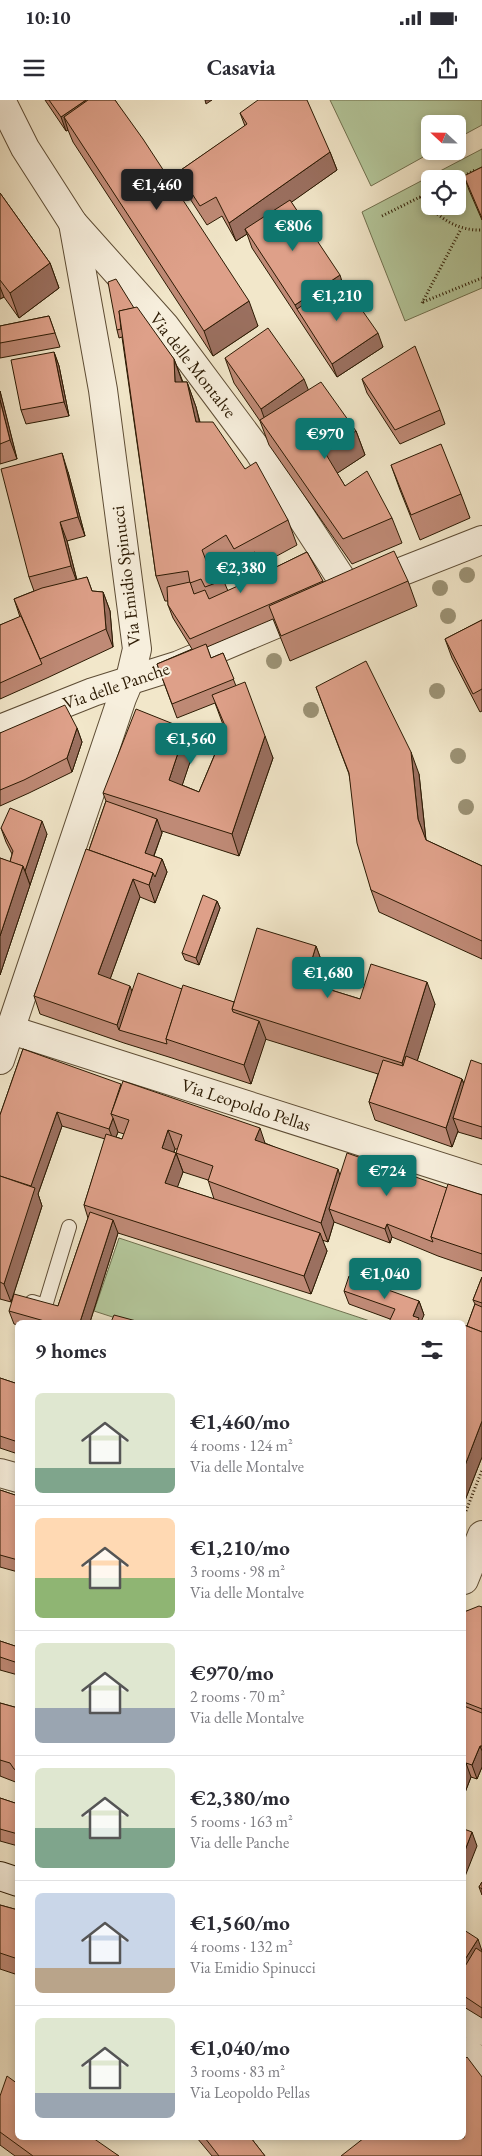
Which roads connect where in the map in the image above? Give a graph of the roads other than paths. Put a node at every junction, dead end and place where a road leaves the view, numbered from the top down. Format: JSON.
{"nodes":[{"id":1,"x":1,"y":100,"type":"edge"},
{"id":2,"x":0,"y":137,"type":"edge"},
{"id":3,"x":25,"y":148,"type":"junction"},
{"id":4,"x":73,"y":223,"type":"junction"},
{"id":5,"x":482,"y":540,"type":"edge"},
{"id":6,"x":350,"y":592,"type":"junction"},
{"id":7,"x":130,"y":679,"type":"junction"},
{"id":8,"x":0,"y":729,"type":"edge"},
{"id":9,"x":11,"y":1030,"type":"junction"},
{"id":10,"x":0,"y":1060,"type":"edge"},
{"id":11,"x":482,"y":1180,"type":"edge"},
{"id":12,"x":69,"y":1227,"type":"dead end"},
{"id":13,"x":22,"y":1299,"type":"edge"},
{"id":14,"x":0,"y":1473,"type":"edge"},
{"id":15,"x":15,"y":1477,"type":"edge"},
{"id":16,"x":482,"y":1535,"type":"edge"},
{"id":17,"x":466,"y":1577,"type":"edge"},
{"id":18,"x":466,"y":1583,"type":"edge"},
{"id":19,"x":482,"y":1590,"type":"edge"},
{"id":20,"x":0,"y":1876,"type":"edge"},
{"id":21,"x":15,"y":1881,"type":"edge"},
{"id":22,"x":466,"y":2021,"type":"edge"},
{"id":23,"x":482,"y":2031,"type":"edge"},
{"id":24,"x":466,"y":2052,"type":"edge"},
{"id":25,"x":482,"y":2062,"type":"edge"}],
"edges":[{"from":1,"to":3,"type":"street","name":"Via delle Montalve"},
{"from":2,"to":3,"type":"street"},
{"from":3,"to":4,"type":"street","name":"Via delle Montalve"},
{"from":4,"to":6,"type":"street","name":"Via delle Montalve"},
{"from":4,"to":7,"type":"street","name":"Via Emidio Spinucci"},
{"from":5,"to":6,"type":"street","name":"Via delle Panche"},
{"from":6,"to":7,"type":"street","name":"Via delle Panche"},
{"from":7,"to":8,"type":"street","name":"Via delle Panche"},
{"from":7,"to":9,"type":"street","name":"Via Emidio Spinucci"},
{"from":9,"to":10,"type":"street","name":"Via Emidio Spinucci"},
{"from":9,"to":11,"type":"street","name":"Via Leopoldo Pellas"},
{"from":12,"to":13,"type":"lane"},
{"from":14,"to":15,"type":"street"},
{"from":16,"to":17,"type":"street"},
{"from":18,"to":19,"type":"street"},
{"from":20,"to":21,"type":"street"},
{"from":22,"to":23,"type":"street"},
{"from":24,"to":25,"type":"street"}]}
